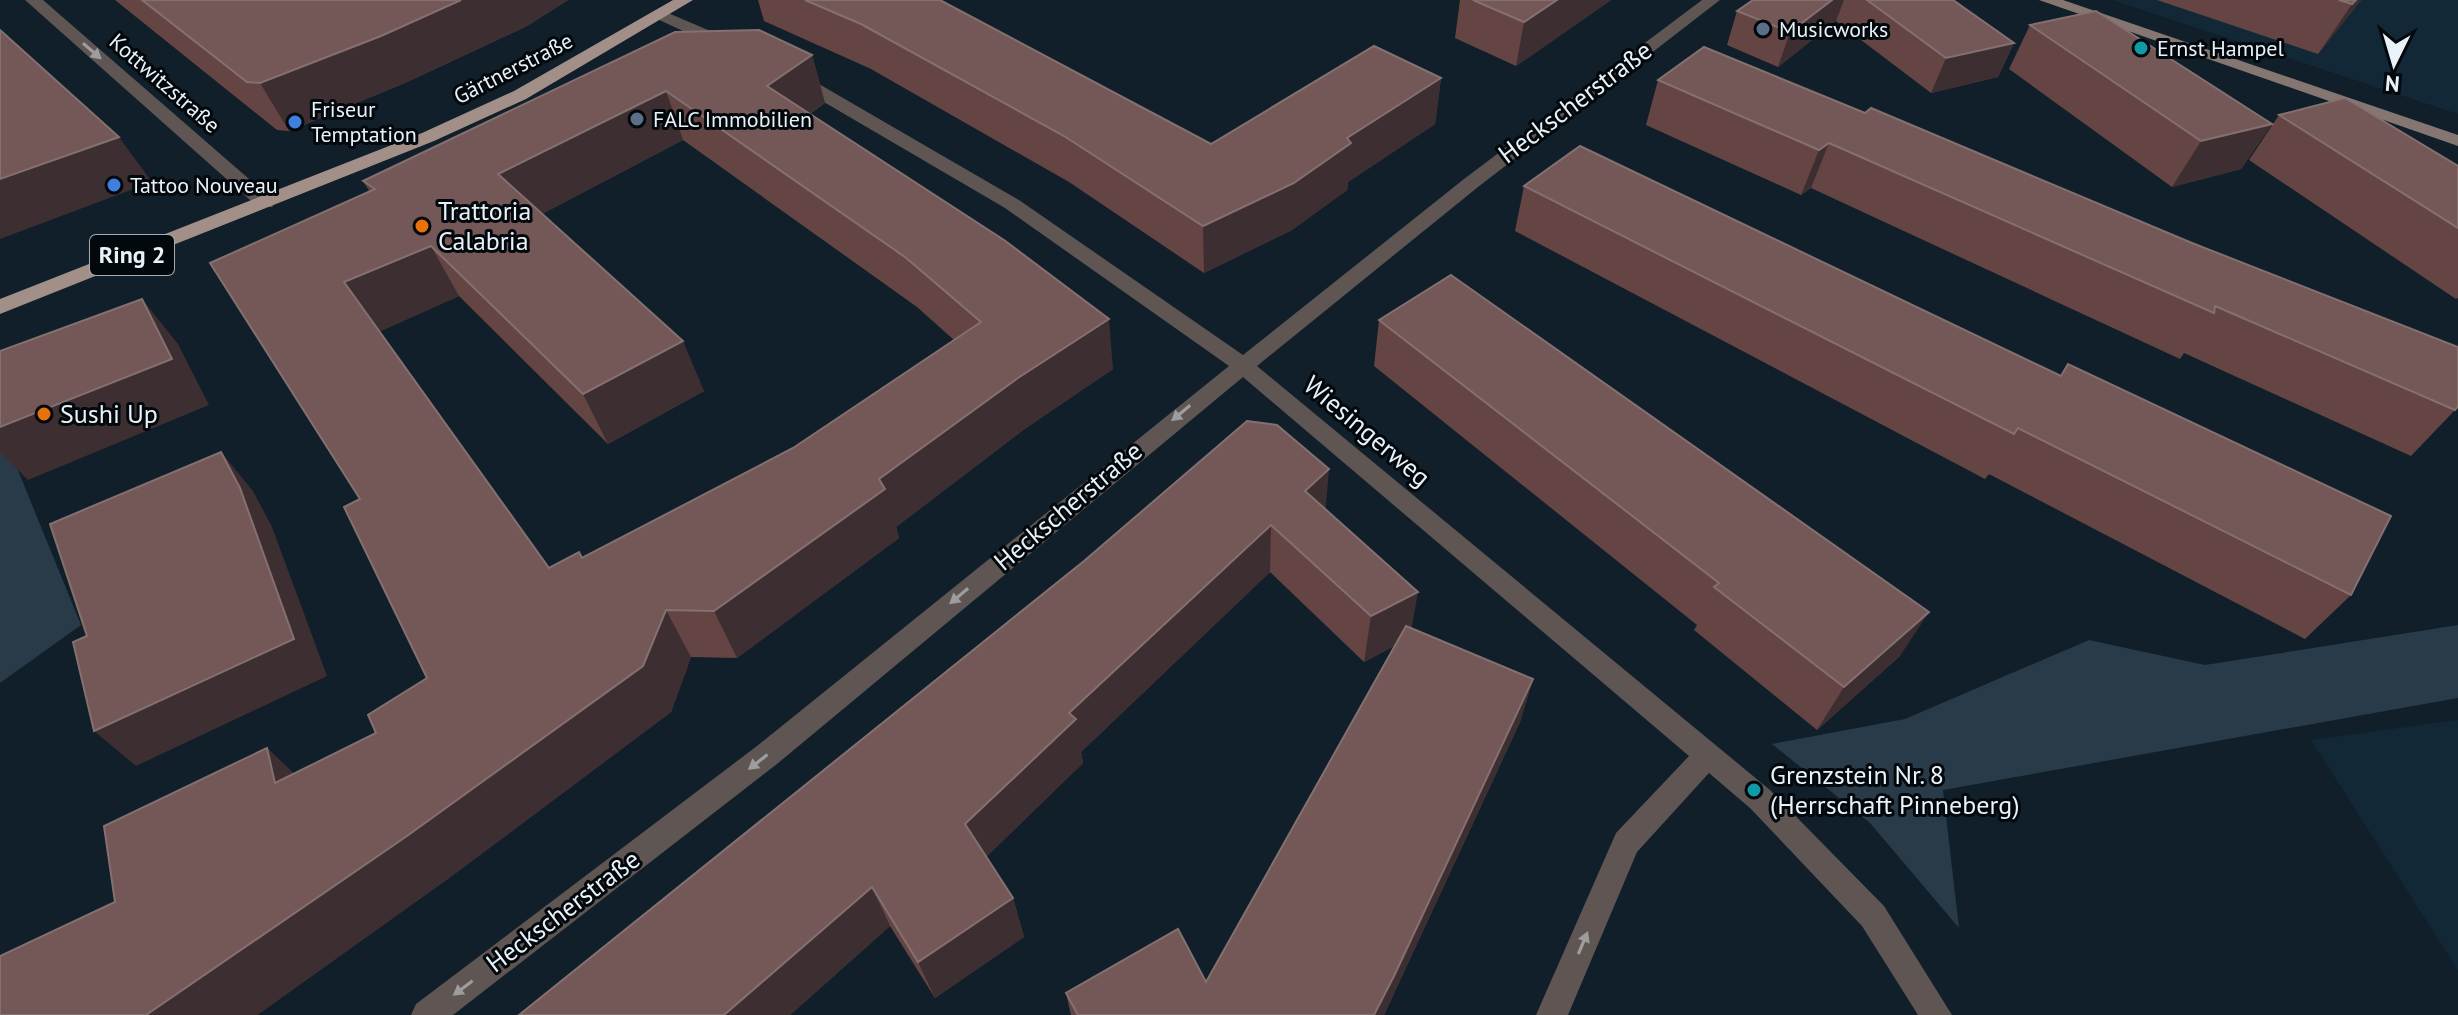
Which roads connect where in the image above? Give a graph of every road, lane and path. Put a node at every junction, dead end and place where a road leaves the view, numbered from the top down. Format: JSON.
{"nodes":[{"id":1,"x":33,"y":0,"type":"edge"},
{"id":2,"x":685,"y":0,"type":"edge"},
{"id":3,"x":1712,"y":0,"type":"edge"},
{"id":4,"x":2047,"y":0,"type":"edge"},
{"id":5,"x":661,"y":15,"type":"junction"},
{"id":6,"x":742,"y":51,"type":"edge"},
{"id":7,"x":784,"y":72,"type":"edge"},
{"id":8,"x":2458,"y":141,"type":"edge"},
{"id":9,"x":265,"y":203,"type":"junction"},
{"id":10,"x":0,"y":307,"type":"edge"},
{"id":11,"x":1241,"y":364,"type":"junction"},
{"id":12,"x":1706,"y":756,"type":"junction"},
{"id":13,"x":427,"y":1015,"type":"edge"},
{"id":14,"x":1552,"y":1015,"type":"edge"},
{"id":15,"x":1936,"y":1015,"type":"edge"}],
"edges":[{"from":1,"to":9,"type":"street","name":"Kottwitzstraße","one_way":true},
{"from":2,"to":5,"type":"main road","name":"Gärtnerstraße","number":"Ring 2"},
{"from":3,"to":11,"type":"street","name":"Heckscherstraße"},
{"from":4,"to":8,"type":"street"},
{"from":5,"to":6,"type":"street"},
{"from":5,"to":9,"type":"main road","name":"Gärtnerstraße","number":"Ring 2"},
{"from":7,"to":11,"type":"street","name":"Wiesingerweg"},
{"from":9,"to":10,"type":"main road","name":"Gärtnerstraße","number":"Ring 2"},
{"from":11,"to":12,"type":"street","name":"Wiesingerweg"},
{"from":11,"to":13,"type":"street","name":"Heckscherstraße","one_way":true},
{"from":14,"to":12,"type":"street","one_way":true},
{"from":12,"to":15,"type":"street","name":"Wiesingerweg"}]}
